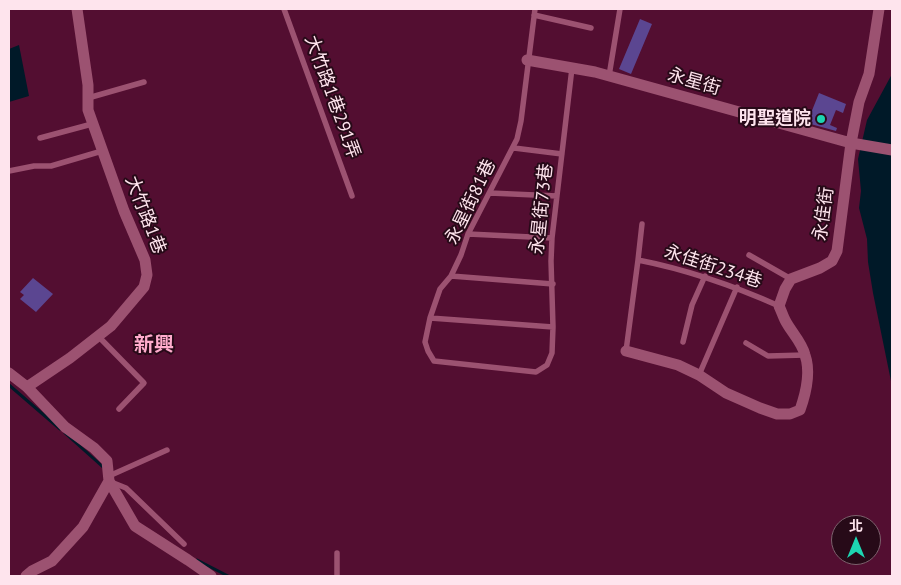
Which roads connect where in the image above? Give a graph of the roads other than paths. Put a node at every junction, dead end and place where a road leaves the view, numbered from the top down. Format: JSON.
{"nodes":[{"id":1,"x":77,"y":9,"type":"edge"},
{"id":2,"x":284,"y":9,"type":"edge"},
{"id":3,"x":620,"y":9,"type":"edge"},
{"id":4,"x":879,"y":9,"type":"edge"},
{"id":5,"x":534,"y":12,"type":"edge"},
{"id":6,"x":591,"y":28,"type":"dead end"},
{"id":7,"x":527,"y":60,"type":"junction"},
{"id":8,"x":572,"y":68,"type":"junction"},
{"id":9,"x":609,"y":76,"type":"junction"},
{"id":10,"x":144,"y":82,"type":"dead end"},
{"id":11,"x":88,"y":98,"type":"junction"},
{"id":12,"x":92,"y":124,"type":"junction"},
{"id":13,"x":40,"y":138,"type":"dead end"},
{"id":14,"x":850,"y":143,"type":"junction"},
{"id":15,"x":514,"y":148,"type":"junction"},
{"id":16,"x":892,"y":150,"type":"edge"},
{"id":17,"x":102,"y":151,"type":"junction"},
{"id":18,"x":562,"y":154,"type":"junction"},
{"id":19,"x":9,"y":171,"type":"edge"},
{"id":20,"x":490,"y":193,"type":"junction"},
{"id":21,"x":352,"y":196,"type":"dead end"},
{"id":22,"x":557,"y":196,"type":"junction"},
{"id":23,"x":642,"y":224,"type":"dead end"},
{"id":24,"x":468,"y":234,"type":"junction"},
{"id":25,"x":552,"y":238,"type":"junction"},
{"id":26,"x":749,"y":254,"type":"dead end"},
{"id":27,"x":638,"y":260,"type":"junction"},
{"id":28,"x":451,"y":276,"type":"junction"},
{"id":29,"x":705,"y":276,"type":"junction"},
{"id":30,"x":791,"y":279,"type":"junction"},
{"id":31,"x":553,"y":284,"type":"junction"},
{"id":32,"x":737,"y":287,"type":"junction"},
{"id":33,"x":779,"y":306,"type":"junction"},
{"id":34,"x":430,"y":318,"type":"junction"},
{"id":35,"x":553,"y":327,"type":"junction"},
{"id":36,"x":98,"y":336,"type":"junction"},
{"id":37,"x":683,"y":342,"type":"dead end"},
{"id":38,"x":746,"y":343,"type":"dead end"},
{"id":39,"x":626,"y":351,"type":"joint"},
{"id":40,"x":552,"y":353,"type":"joint"},
{"id":41,"x":805,"y":354,"type":"junction"},
{"id":42,"x":9,"y":373,"type":"edge"},
{"id":43,"x":700,"y":375,"type":"junction"},
{"id":44,"x":27,"y":387,"type":"junction"},
{"id":45,"x":119,"y":409,"type":"dead end"},
{"id":46,"x":167,"y":450,"type":"dead end"},
{"id":47,"x":111,"y":477,"type":"junction"},
{"id":48,"x":184,"y":544,"type":"dead end"},
{"id":49,"x":337,"y":553,"type":"dead end"},
{"id":50,"x":26,"y":576,"type":"edge"},
{"id":51,"x":211,"y":576,"type":"edge"},
{"id":52,"x":337,"y":576,"type":"edge"}],
"edges":[{"from":1,"to":11,"type":"street","name":"大竹路1巷"},
{"from":2,"to":21,"type":"lane","name":"大竹路1巷291弄"},
{"from":3,"to":9,"type":"lane"},
{"from":4,"to":14,"type":"street","name":"永佳街"},
{"from":5,"to":6,"type":"lane"},
{"from":5,"to":7,"type":"lane","name":"永星街81巷"},
{"from":7,"to":8,"type":"street","name":"永星街"},
{"from":7,"to":15,"type":"lane","name":"永星街81巷"},
{"from":8,"to":9,"type":"street","name":"永星街"},
{"from":8,"to":18,"type":"lane","name":"永星街73巷"},
{"from":9,"to":14,"type":"street","name":"永星街"},
{"from":10,"to":11,"type":"lane"},
{"from":11,"to":12,"type":"street","name":"大竹路1巷"},
{"from":12,"to":13,"type":"lane"},
{"from":12,"to":17,"type":"street","name":"大竹路1巷"},
{"from":14,"to":16,"type":"street","name":"永星街"},
{"from":14,"to":30,"type":"street","name":"永佳街"},
{"from":15,"to":18,"type":"lane"},
{"from":15,"to":20,"type":"lane","name":"永星街81巷"},
{"from":17,"to":19,"type":"lane"},
{"from":17,"to":36,"type":"street","name":"大竹路1巷"},
{"from":18,"to":22,"type":"lane","name":"永星街73巷"},
{"from":20,"to":22,"type":"lane"},
{"from":20,"to":24,"type":"lane","name":"永星街81巷"},
{"from":22,"to":25,"type":"lane","name":"永星街73巷"},
{"from":23,"to":27,"type":"lane"},
{"from":24,"to":25,"type":"lane"},
{"from":24,"to":28,"type":"lane","name":"永星街81巷"},
{"from":25,"to":31,"type":"lane","name":"永星街73巷"},
{"from":26,"to":30,"type":"lane"},
{"from":27,"to":29,"type":"lane","name":"永佳街234巷"},
{"from":27,"to":39,"type":"lane","name":"永佳街234巷"},
{"from":28,"to":31,"type":"lane"},
{"from":28,"to":34,"type":"lane","name":"永星街81巷"},
{"from":29,"to":32,"type":"lane","name":"永佳街234巷"},
{"from":29,"to":37,"type":"lane"},
{"from":30,"to":33,"type":"street"},
{"from":31,"to":35,"type":"lane","name":"永星街73巷"},
{"from":32,"to":33,"type":"lane","name":"永佳街234巷"},
{"from":32,"to":43,"type":"lane"},
{"from":33,"to":41,"type":"street"},
{"from":34,"to":35,"type":"lane"},
{"from":34,"to":40,"type":"lane","name":"永星街81巷"},
{"from":35,"to":40,"type":"lane","name":"永星街73巷"},
{"from":36,"to":44,"type":"street","name":"大竹路1巷"},
{"from":36,"to":45,"type":"lane"},
{"from":38,"to":41,"type":"lane"},
{"from":39,"to":43,"type":"street"},
{"from":41,"to":43,"type":"street"},
{"from":42,"to":44,"type":"street"},
{"from":44,"to":47,"type":"street"},
{"from":46,"to":47,"type":"lane"},
{"from":47,"to":48,"type":"lane"},
{"from":47,"to":50,"type":"street"},
{"from":47,"to":51,"type":"street"},
{"from":49,"to":52,"type":"lane"}]}
